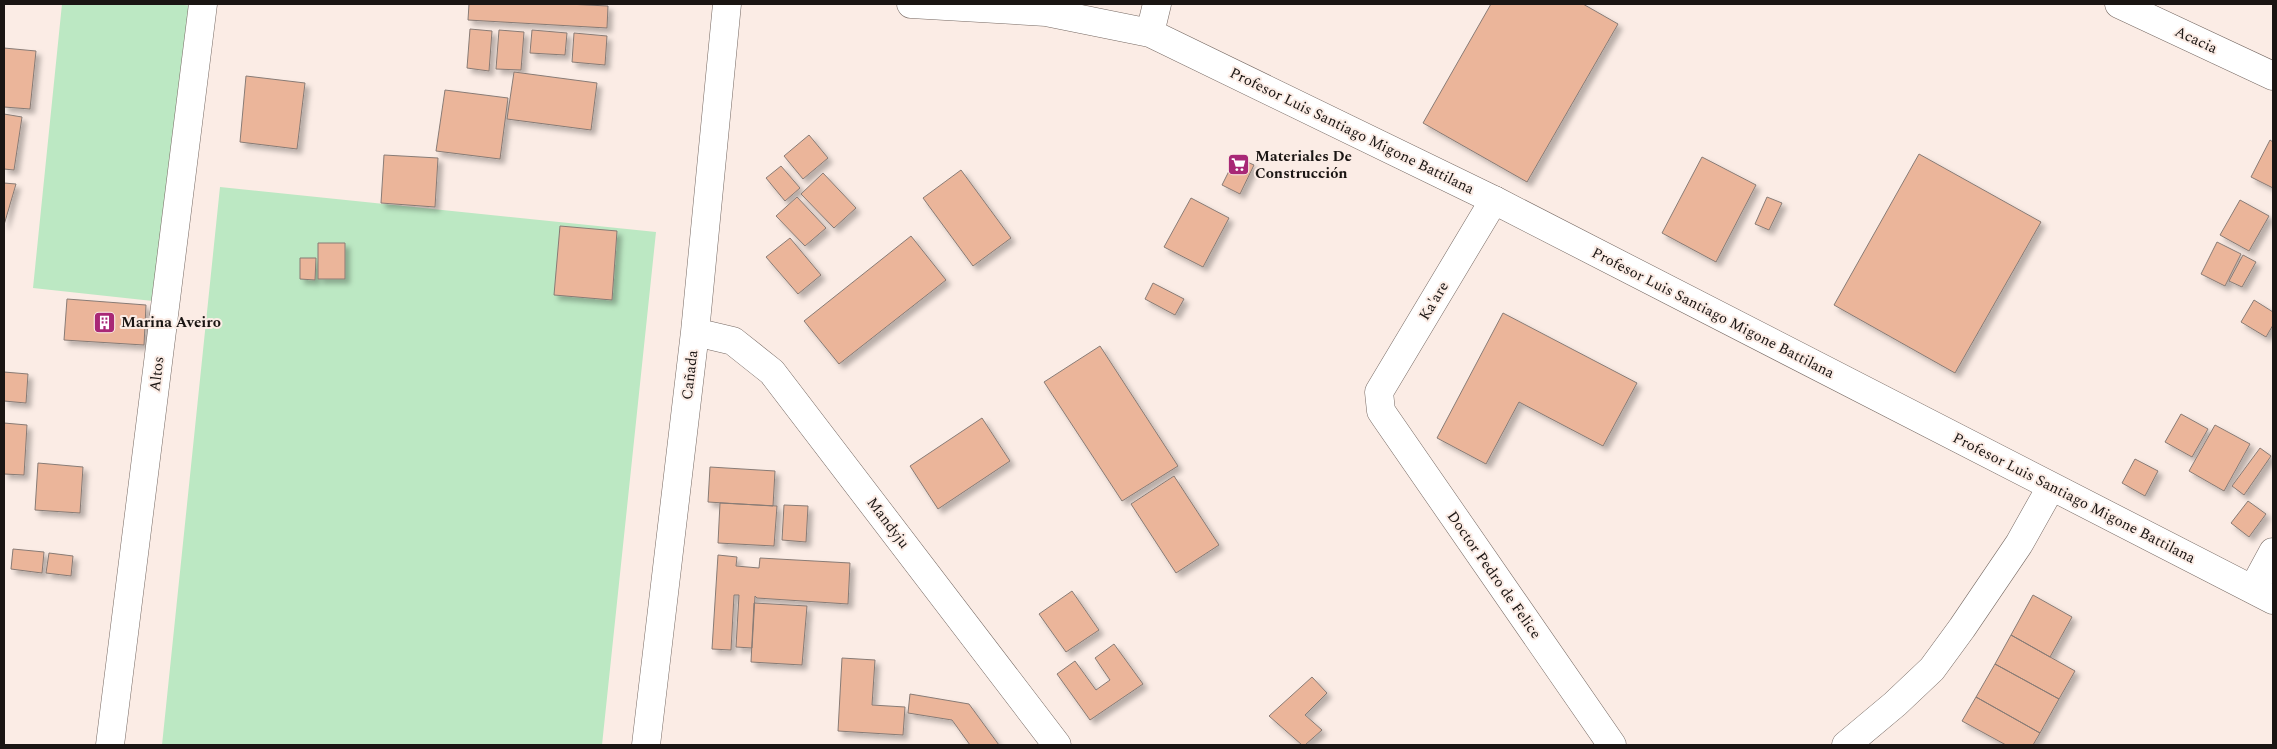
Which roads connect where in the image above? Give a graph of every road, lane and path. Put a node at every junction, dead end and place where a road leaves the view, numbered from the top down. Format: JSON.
{"nodes":[{"id":1,"x":203,"y":4,"type":"edge"},
{"id":2,"x":727,"y":4,"type":"edge"},
{"id":3,"x":911,"y":4,"type":"edge"},
{"id":4,"x":1157,"y":4,"type":"edge"},
{"id":5,"x":2119,"y":4,"type":"edge"},
{"id":6,"x":1150,"y":33,"type":"junction"},
{"id":7,"x":2273,"y":76,"type":"edge"},
{"id":8,"x":1494,"y":200,"type":"junction"},
{"id":9,"x":694,"y":332,"type":"junction"},
{"id":10,"x":1379,"y":404,"type":"joint"},
{"id":11,"x":2051,"y":487,"type":"junction"},
{"id":12,"x":2273,"y":552,"type":"edge"},
{"id":13,"x":2263,"y":595,"type":"edge"},
{"id":14,"x":1048,"y":740,"type":"edge"},
{"id":15,"x":110,"y":745,"type":"edge"},
{"id":16,"x":646,"y":745,"type":"edge"},
{"id":17,"x":1612,"y":745,"type":"edge"},
{"id":18,"x":1846,"y":745,"type":"edge"}],
"edges":[{"from":1,"to":15,"type":"street","name":"Altos"},
{"from":2,"to":9,"type":"street","name":"Cañada"},
{"from":3,"to":6,"type":"street","name":"Profesor Luis Santiago Migone Battilana"},
{"from":4,"to":6,"type":"street"},
{"from":5,"to":7,"type":"street","name":"Acacia"},
{"from":6,"to":8,"type":"street","name":"Profesor Luis Santiago Migone Battilana"},
{"from":8,"to":10,"type":"street","name":"Ka'are"},
{"from":8,"to":11,"type":"street","name":"Profesor Luis Santiago Migone Battilana"},
{"from":9,"to":14,"type":"street","name":"Mandyju"},
{"from":9,"to":16,"type":"street","name":"Cañada"},
{"from":10,"to":17,"type":"street","name":"Doctor Pedro de Felice"},
{"from":11,"to":13,"type":"street","name":"Profesor Luis Santiago Migone Battilana"},
{"from":11,"to":18,"type":"street"},
{"from":12,"to":13,"type":"street"}]}
